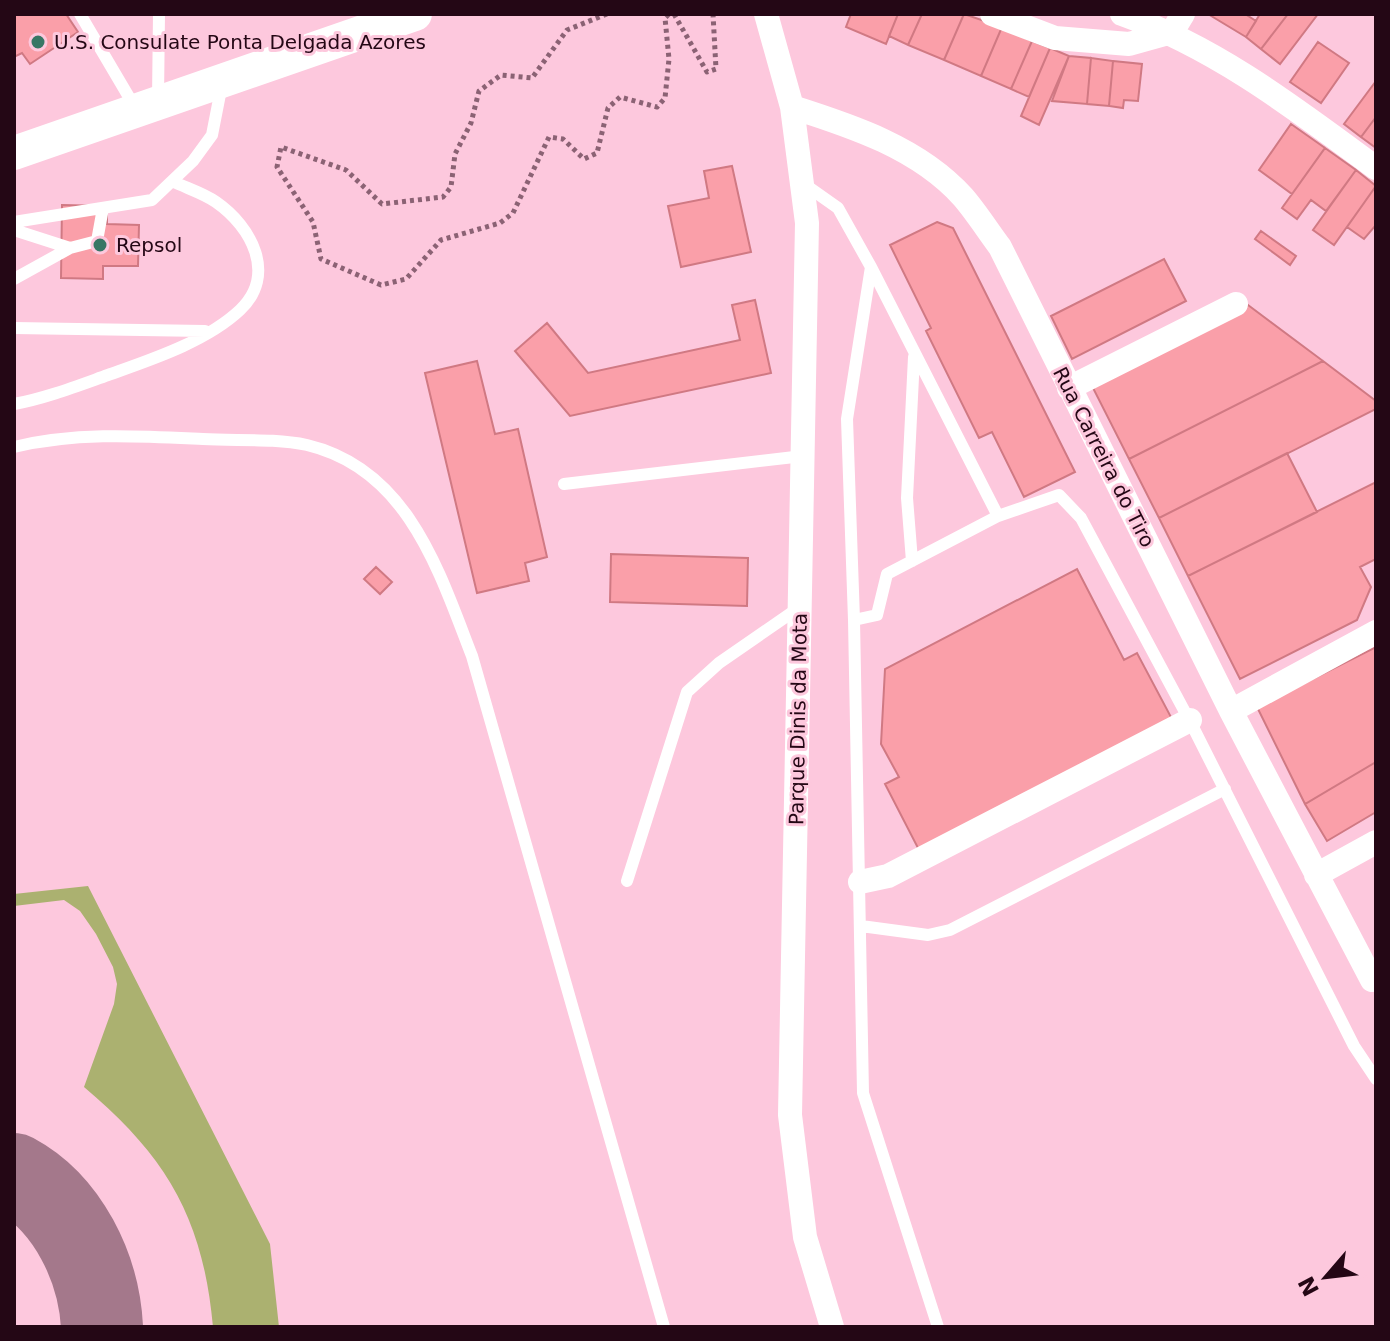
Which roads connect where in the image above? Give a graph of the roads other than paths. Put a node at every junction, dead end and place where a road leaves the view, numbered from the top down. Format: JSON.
{"nodes":[{"id":1,"x":80,"y":14,"type":"edge"},
{"id":2,"x":159,"y":14,"type":"edge"},
{"id":3,"x":415,"y":14,"type":"edge"},
{"id":4,"x":766,"y":14,"type":"edge"},
{"id":5,"x":992,"y":14,"type":"edge"},
{"id":6,"x":1122,"y":14,"type":"edge"},
{"id":7,"x":1178,"y":23,"type":"edge"},
{"id":8,"x":222,"y":84,"type":"junction"},
{"id":9,"x":792,"y":107,"type":"junction"},
{"id":10,"x":148,"y":108,"type":"junction"},
{"id":11,"x":14,"y":153,"type":"edge"},
{"id":12,"x":1376,"y":168,"type":"edge"},
{"id":13,"x":172,"y":181,"type":"junction"},
{"id":14,"x":804,"y":184,"type":"junction"},
{"id":15,"x":103,"y":208,"type":"junction"},
{"id":16,"x":14,"y":222,"type":"edge"},
{"id":17,"x":14,"y":230,"type":"edge"},
{"id":18,"x":70,"y":248,"type":"junction"},
{"id":19,"x":871,"y":267,"type":"junction"},
{"id":20,"x":14,"y":279,"type":"edge"},
{"id":21,"x":1236,"y":304,"type":"dead end"},
{"id":22,"x":14,"y":328,"type":"edge"},
{"id":23,"x":208,"y":331,"type":"junction"},
{"id":24,"x":915,"y":353,"type":"junction"},
{"id":25,"x":1069,"y":388,"type":"junction"},
{"id":26,"x":14,"y":404,"type":"edge"},
{"id":27,"x":14,"y":447,"type":"edge"},
{"id":28,"x":803,"y":456,"type":"junction"},
{"id":29,"x":564,"y":484,"type":"dead end"},
{"id":30,"x":998,"y":516,"type":"junction"},
{"id":31,"x":912,"y":561,"type":"junction"},
{"id":32,"x":800,"y":607,"type":"junction"},
{"id":33,"x":854,"y":620,"type":"junction"},
{"id":34,"x":1376,"y":632,"type":"edge"},
{"id":35,"x":1231,"y":711,"type":"junction"},
{"id":36,"x":1190,"y":720,"type":"junction"},
{"id":37,"x":1225,"y":789,"type":"junction"},
{"id":38,"x":1376,"y":842,"type":"edge"},
{"id":39,"x":1316,"y":875,"type":"junction"},
{"id":40,"x":627,"y":881,"type":"dead end"},
{"id":41,"x":860,"y":882,"type":"junction"},
{"id":42,"x":861,"y":926,"type":"junction"},
{"id":43,"x":1372,"y":980,"type":"dead end"},
{"id":44,"x":1376,"y":1079,"type":"edge"},
{"id":45,"x":664,"y":1327,"type":"edge"},
{"id":46,"x":832,"y":1327,"type":"edge"},
{"id":47,"x":938,"y":1327,"type":"edge"}],
"edges":[{"from":1,"to":10,"type":"lane"},
{"from":2,"to":10,"type":"lane"},
{"from":3,"to":8,"type":"main road"},
{"from":4,"to":9,"type":"street"},
{"from":5,"to":7,"type":"street"},
{"from":6,"to":7,"type":"street"},
{"from":7,"to":12,"type":"street"},
{"from":8,"to":10,"type":"main road"},
{"from":8,"to":13,"type":"lane"},
{"from":9,"to":14,"type":"street","name":"Parque Dinis da Mota"},
{"from":9,"to":25,"type":"street","name":"Rua Carreira do Tiro"},
{"from":10,"to":11,"type":"main road"},
{"from":13,"to":15,"type":"lane"},
{"from":13,"to":23,"type":"lane"},
{"from":14,"to":19,"type":"lane"},
{"from":14,"to":28,"type":"street","name":"Parque Dinis da Mota"},
{"from":15,"to":16,"type":"lane"},
{"from":15,"to":18,"type":"lane"},
{"from":17,"to":18,"type":"lane"},
{"from":18,"to":20,"type":"lane"},
{"from":19,"to":24,"type":"lane"},
{"from":19,"to":33,"type":"lane"},
{"from":21,"to":25,"type":"street"},
{"from":22,"to":23,"type":"lane"},
{"from":23,"to":26,"type":"lane"},
{"from":24,"to":30,"type":"lane"},
{"from":24,"to":31,"type":"lane"},
{"from":25,"to":35,"type":"street","name":"Rua Carreira do Tiro"},
{"from":27,"to":45,"type":"lane"},
{"from":28,"to":29,"type":"lane"},
{"from":28,"to":32,"type":"street","name":"Parque Dinis da Mota"},
{"from":30,"to":31,"type":"lane"},
{"from":30,"to":36,"type":"lane"},
{"from":31,"to":33,"type":"lane"},
{"from":32,"to":40,"type":"lane"},
{"from":32,"to":46,"type":"street","name":"Parque Dinis da Mota"},
{"from":33,"to":41,"type":"lane"},
{"from":34,"to":35,"type":"street"},
{"from":35,"to":39,"type":"street","name":"Rua Carreira do Tiro"},
{"from":36,"to":37,"type":"lane"},
{"from":36,"to":41,"type":"street"},
{"from":37,"to":42,"type":"lane"},
{"from":37,"to":44,"type":"lane"},
{"from":38,"to":39,"type":"street"},
{"from":39,"to":43,"type":"street","name":"Rua Carreira do Tiro"},
{"from":41,"to":42,"type":"lane"},
{"from":42,"to":47,"type":"lane"}]}
